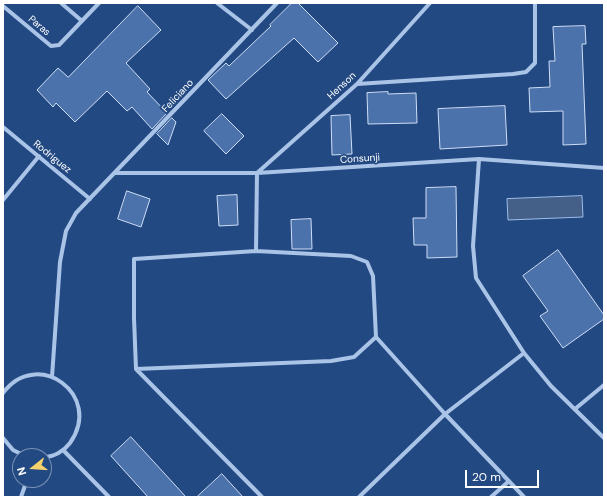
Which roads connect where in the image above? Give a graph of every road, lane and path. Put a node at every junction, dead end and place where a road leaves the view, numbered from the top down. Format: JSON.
{"nodes":[{"id":1,"x":61,"y":3,"type":"edge"},
{"id":2,"x":99,"y":3,"type":"edge"},
{"id":3,"x":217,"y":3,"type":"edge"},
{"id":4,"x":277,"y":3,"type":"edge"},
{"id":5,"x":430,"y":3,"type":"edge"},
{"id":6,"x":535,"y":3,"type":"edge"},
{"id":7,"x":3,"y":6,"type":"edge"},
{"id":8,"x":82,"y":20,"type":"junction"},
{"id":9,"x":252,"y":30,"type":"junction"},
{"id":10,"x":357,"y":84,"type":"junction"},
{"id":11,"x":3,"y":127,"type":"edge"},
{"id":12,"x":39,"y":156,"type":"junction"},
{"id":13,"x":479,"y":159,"type":"junction"},
{"id":14,"x":604,"y":168,"type":"edge"},
{"id":15,"x":116,"y":173,"type":"junction"},
{"id":16,"x":257,"y":173,"type":"junction"},
{"id":17,"x":90,"y":198,"type":"junction"},
{"id":18,"x":3,"y":200,"type":"edge"},
{"id":19,"x":256,"y":251,"type":"junction"},
{"id":20,"x":376,"y":337,"type":"junction"},
{"id":21,"x":524,"y":353,"type":"junction"},
{"id":22,"x":136,"y":369,"type":"junction"},
{"id":23,"x":52,"y":377,"type":"junction"},
{"id":24,"x":604,"y":385,"type":"edge"},
{"id":25,"x":3,"y":393,"type":"edge"},
{"id":26,"x":575,"y":409,"type":"junction"},
{"id":27,"x":445,"y":414,"type":"junction"},
{"id":28,"x":3,"y":438,"type":"edge"},
{"id":29,"x":604,"y":438,"type":"edge"},
{"id":30,"x":12,"y":449,"type":"edge"},
{"id":31,"x":64,"y":450,"type":"junction"},
{"id":32,"x":52,"y":455,"type":"edge"},
{"id":33,"x":509,"y":481,"type":"junction"},
{"id":34,"x":109,"y":497,"type":"edge"},
{"id":35,"x":262,"y":497,"type":"edge"},
{"id":36,"x":359,"y":497,"type":"edge"},
{"id":37,"x":491,"y":497,"type":"edge"},
{"id":38,"x":524,"y":497,"type":"edge"}],
"edges":[{"from":1,"to":8,"type":"street"},
{"from":2,"to":8,"type":"street","name":"Paras"},
{"from":3,"to":9,"type":"street"},
{"from":4,"to":9,"type":"street","name":"Feliciano"},
{"from":5,"to":10,"type":"street","name":"Henson"},
{"from":6,"to":10,"type":"street"},
{"from":7,"to":8,"type":"street","name":"Paras"},
{"from":9,"to":15,"type":"street","name":"Feliciano"},
{"from":10,"to":16,"type":"street","name":"Henson"},
{"from":11,"to":12,"type":"street","name":"Rodriguez"},
{"from":12,"to":17,"type":"street","name":"Rodriguez"},
{"from":12,"to":18,"type":"street"},
{"from":13,"to":14,"type":"street","name":"Consunji"},
{"from":13,"to":16,"type":"street","name":"Consunji"},
{"from":13,"to":21,"type":"street"},
{"from":15,"to":16,"type":"street","name":"Consunji"},
{"from":15,"to":17,"type":"street","name":"Feliciano"},
{"from":16,"to":19,"type":"street"},
{"from":17,"to":23,"type":"street","name":"Feliciano"},
{"from":19,"to":20,"type":"street"},
{"from":19,"to":22,"type":"street"},
{"from":20,"to":22,"type":"street"},
{"from":20,"to":27,"type":"street"},
{"from":21,"to":26,"type":"street"},
{"from":21,"to":27,"type":"street"},
{"from":22,"to":35,"type":"street"},
{"from":23,"to":25,"type":"street"},
{"from":23,"to":31,"type":"street"},
{"from":24,"to":26,"type":"street"},
{"from":26,"to":29,"type":"street"},
{"from":27,"to":33,"type":"street"},
{"from":27,"to":36,"type":"street"},
{"from":28,"to":30,"type":"street"},
{"from":31,"to":32,"type":"street"},
{"from":31,"to":34,"type":"street"},
{"from":33,"to":37,"type":"street"},
{"from":33,"to":38,"type":"street"}]}
